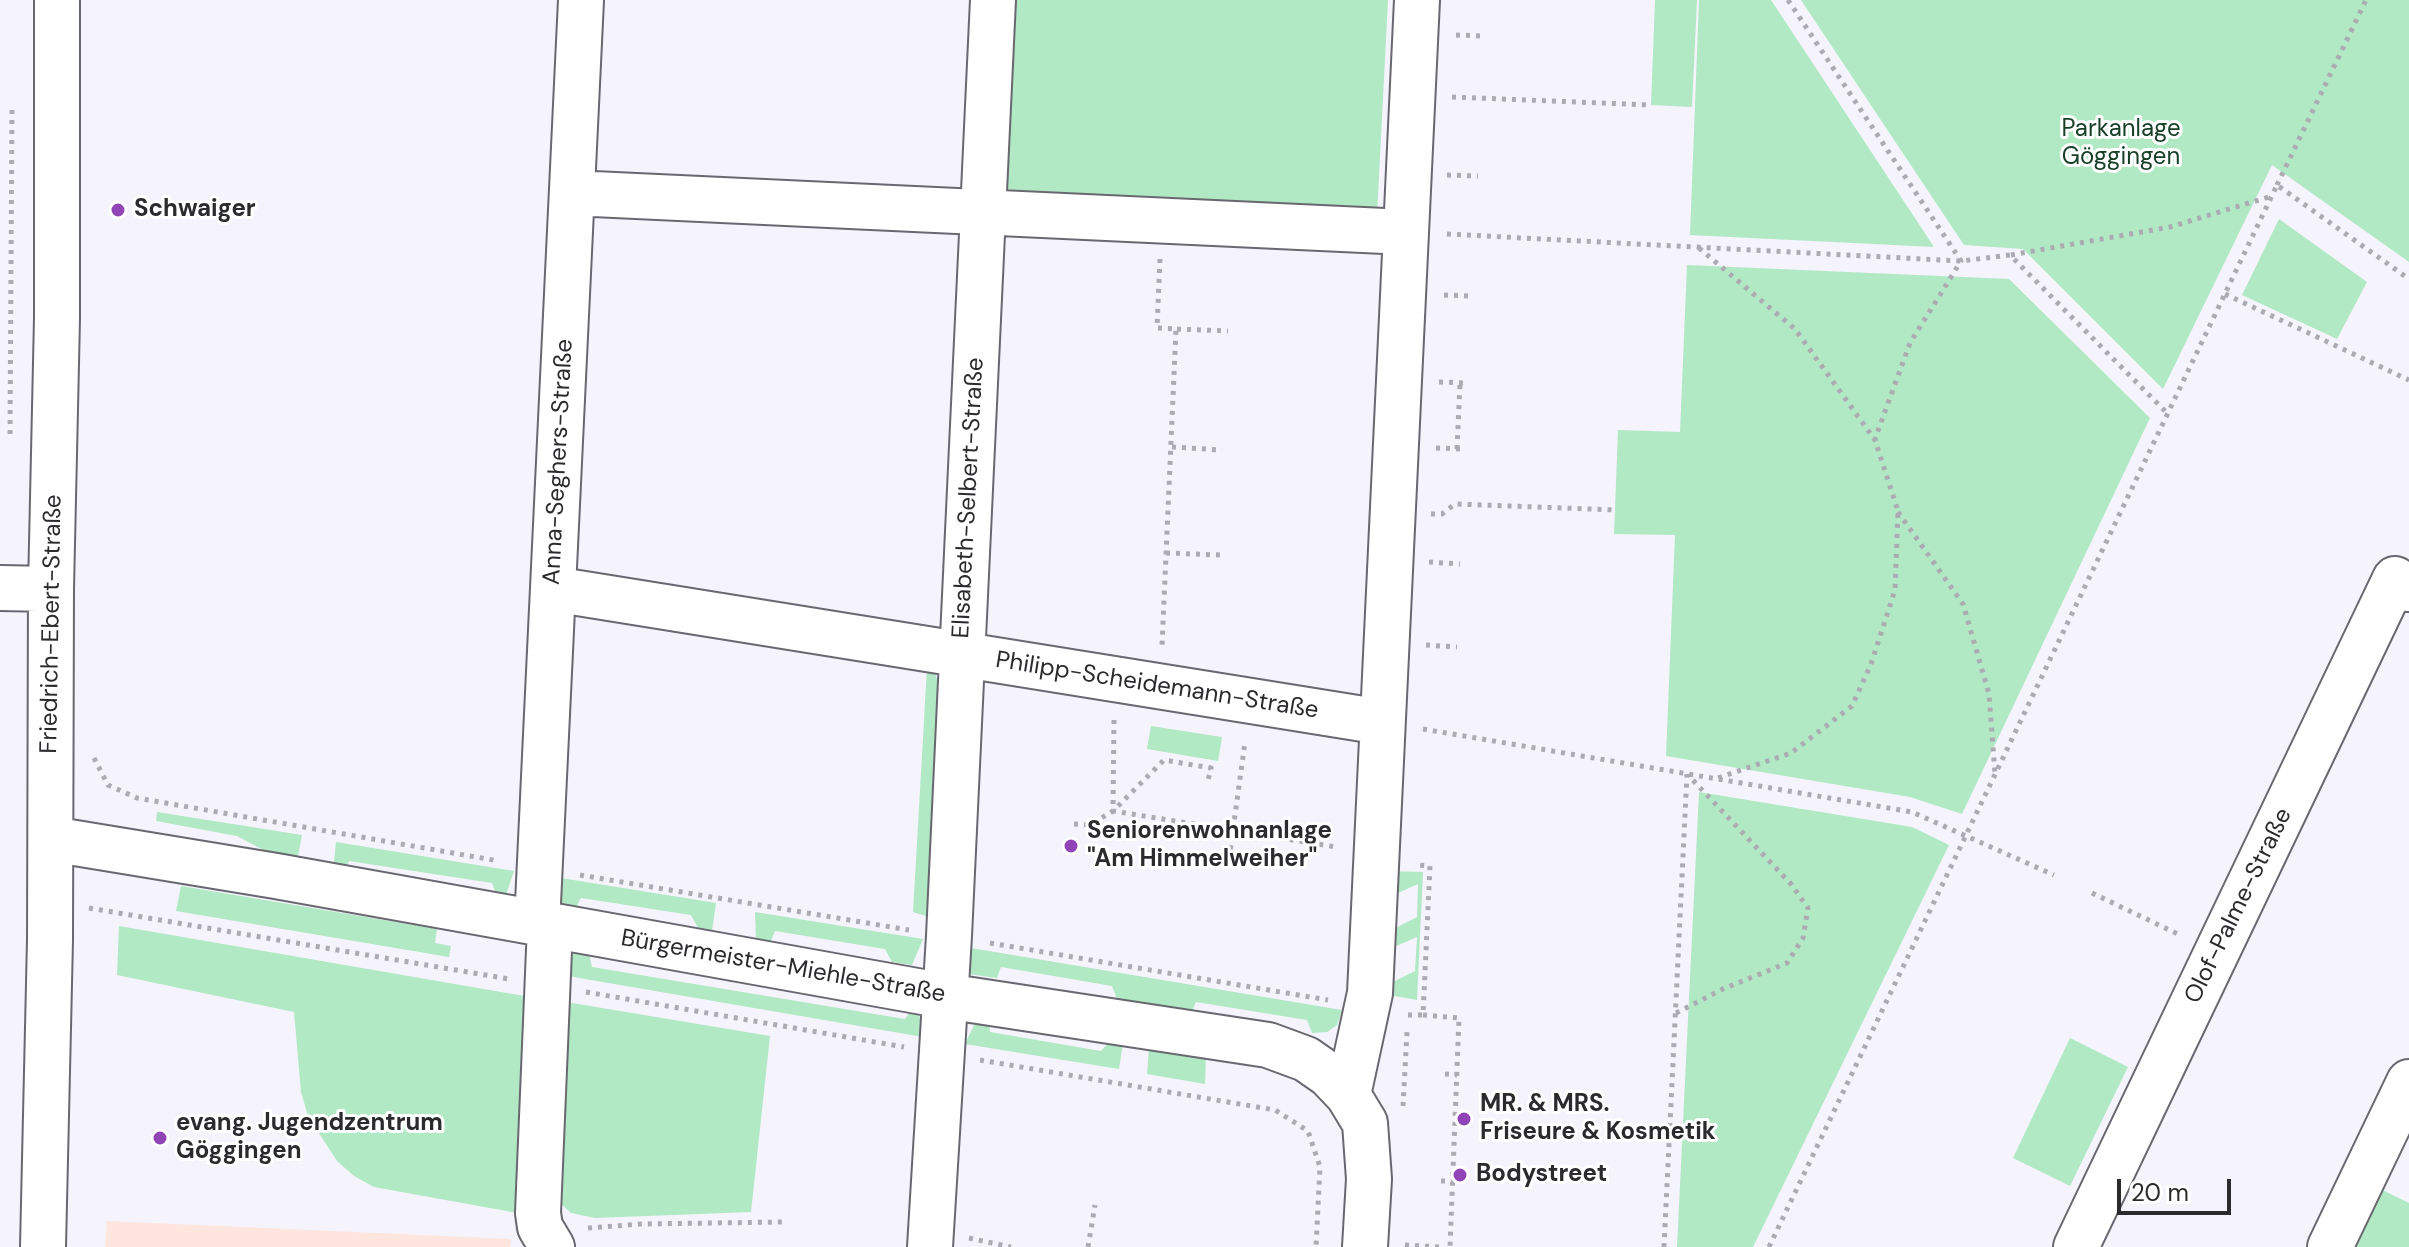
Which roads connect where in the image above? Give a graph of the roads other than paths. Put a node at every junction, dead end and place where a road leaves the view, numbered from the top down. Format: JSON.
{"nodes":[{"id":1,"x":57,"y":0,"type":"edge"},
{"id":2,"x":581,"y":0,"type":"edge"},
{"id":3,"x":993,"y":0,"type":"edge"},
{"id":4,"x":1417,"y":0,"type":"edge"},
{"id":5,"x":572,"y":193,"type":"junction"},
{"id":6,"x":983,"y":212,"type":"junction"},
{"id":7,"x":1406,"y":232,"type":"junction"},
{"id":8,"x":0,"y":588,"type":"edge"},
{"id":9,"x":51,"y":589,"type":"junction"},
{"id":10,"x":553,"y":589,"type":"junction"},
{"id":11,"x":2409,"y":589,"type":"edge"},
{"id":12,"x":962,"y":655,"type":"junction"},
{"id":13,"x":1382,"y":722,"type":"junction"},
{"id":14,"x":51,"y":839,"type":"junction"},
{"id":15,"x":543,"y":925,"type":"junction"},
{"id":16,"x":945,"y":996,"type":"junction"},
{"id":17,"x":2409,"y":1082,"type":"edge"},
{"id":18,"x":1348,"y":1095,"type":"junction"},
{"id":19,"x":920,"y":1235,"type":"edge"},
{"id":20,"x":547,"y":1240,"type":"edge"},
{"id":21,"x":1381,"y":1246,"type":"edge"},
{"id":22,"x":43,"y":1247,"type":"edge"},
{"id":23,"x":2076,"y":1247,"type":"edge"},
{"id":24,"x":2330,"y":1247,"type":"edge"}],
"edges":[{"from":1,"to":9,"type":"street","name":"Friedrich-Ebert-Straße"},
{"from":2,"to":5,"type":"street","name":"Anna-Seghers-Straße"},
{"from":3,"to":6,"type":"street","name":"Elisabeth-Selbert-Straße"},
{"from":4,"to":7,"type":"street"},
{"from":5,"to":6,"type":"street"},
{"from":5,"to":10,"type":"street","name":"Anna-Seghers-Straße"},
{"from":6,"to":7,"type":"street"},
{"from":6,"to":12,"type":"street","name":"Elisabeth-Selbert-Straße"},
{"from":7,"to":13,"type":"street"},
{"from":8,"to":9,"type":"street"},
{"from":9,"to":14,"type":"street","name":"Friedrich-Ebert-Straße"},
{"from":10,"to":12,"type":"street","name":"Philipp-Scheidemann-Straße"},
{"from":10,"to":15,"type":"street","name":"Anna-Seghers-Straße"},
{"from":11,"to":23,"type":"street","name":"Olof-Palme-Straße"},
{"from":12,"to":13,"type":"street","name":"Philipp-Scheidemann-Straße"},
{"from":12,"to":16,"type":"street","name":"Elisabeth-Selbert-Straße"},
{"from":13,"to":18,"type":"street"},
{"from":14,"to":15,"type":"street","name":"Bürgermeister-Miehle-Straße"},
{"from":14,"to":22,"type":"street","name":"Friedrich-Ebert-Straße"},
{"from":15,"to":16,"type":"street","name":"Bürgermeister-Miehle-Straße"},
{"from":15,"to":20,"type":"street","name":"Anna-Seghers-Straße"},
{"from":16,"to":18,"type":"street","name":"Bürgermeister-Miehle-Straße"},
{"from":16,"to":19,"type":"street","name":"Elisabeth-Selbert-Straße"},
{"from":17,"to":24,"type":"street"},
{"from":18,"to":21,"type":"street","name":"Bürgermeister-Miehle-Straße"}]}
